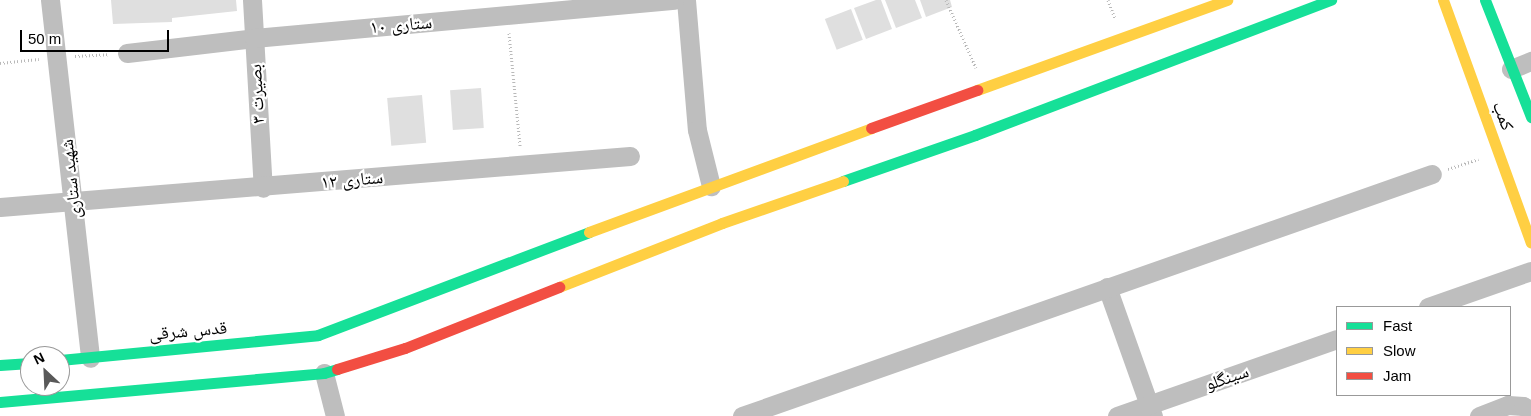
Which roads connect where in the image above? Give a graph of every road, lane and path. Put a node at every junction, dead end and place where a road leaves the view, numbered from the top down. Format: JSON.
{"nodes":[{"id":1,"x":50,"y":0,"type":"edge"},
{"id":2,"x":252,"y":0,"type":"edge"},
{"id":3,"x":674,"y":0,"type":"edge"},
{"id":4,"x":686,"y":0,"type":"edge"},
{"id":5,"x":946,"y":0,"type":"edge"},
{"id":6,"x":1227,"y":0,"type":"edge"},
{"id":7,"x":1332,"y":0,"type":"edge"},
{"id":8,"x":1443,"y":0,"type":"edge"},
{"id":9,"x":1485,"y":0,"type":"edge"},
{"id":10,"x":507,"y":8,"type":"edge"},
{"id":11,"x":254,"y":38,"type":"junction"},
{"id":12,"x":127,"y":53,"type":"dead end"},
{"id":13,"x":1531,"y":61,"type":"edge"},
{"id":14,"x":1511,"y":69,"type":"junction"},
{"id":15,"x":985,"y":88,"type":"junction"},
{"id":16,"x":1531,"y":117,"type":"edge"},
{"id":17,"x":1498,"y":153,"type":"junction"},
{"id":18,"x":630,"y":156,"type":"dead end"},
{"id":19,"x":522,"y":166,"type":"junction"},
{"id":20,"x":1432,"y":174,"type":"joint"},
{"id":21,"x":711,"y":186,"type":"junction"},
{"id":22,"x":263,"y":188,"type":"junction"},
{"id":23,"x":74,"y":203,"type":"junction"},
{"id":24,"x":0,"y":207,"type":"edge"},
{"id":25,"x":1531,"y":243,"type":"edge"},
{"id":26,"x":1531,"y":271,"type":"edge"},
{"id":27,"x":1107,"y":287,"type":"junction"},
{"id":28,"x":1431,"y":306,"type":"edge"},
{"id":29,"x":1336,"y":339,"type":"edge"},
{"id":30,"x":90,"y":358,"type":"junction"},
{"id":31,"x":70,"y":359,"type":"edge"},
{"id":32,"x":20,"y":364,"type":"edge"},
{"id":33,"x":0,"y":366,"type":"edge"},
{"id":34,"x":323,"y":368,"type":"junction"},
{"id":35,"x":0,"y":402,"type":"edge"},
{"id":36,"x":1531,"y":410,"type":"edge"},
{"id":37,"x":1151,"y":411,"type":"edge"},
{"id":38,"x":335,"y":416,"type":"edge"},
{"id":39,"x":744,"y":416,"type":"edge"},
{"id":40,"x":1117,"y":416,"type":"edge"},
{"id":41,"x":1479,"y":416,"type":"edge"}],
"edges":[{"from":1,"to":23,"type":"street","name":"شهید ستاری"},
{"from":2,"to":11,"type":"street","name":"بصیرت ۳"},
{"from":3,"to":10,"type":"street","name":"ستاری ۱۰"},
{"from":4,"to":21,"type":"street"},
{"from":5,"to":15,"type":"path"},
{"from":6,"to":15,"type":"street","name":"قدس شرقی"},
{"from":7,"to":34,"type":"street"},
{"from":8,"to":17,"type":"street","name":"کمب"},
{"from":9,"to":14,"type":"street","name":"کمب"},
{"from":10,"to":11,"type":"street","name":"ستاری ۱۰"},
{"from":10,"to":19,"type":"path"},
{"from":11,"to":12,"type":"street","name":"ستاری ۱۰"},
{"from":11,"to":22,"type":"street","name":"بصیرت ۳"},
{"from":13,"to":14,"type":"street"},
{"from":14,"to":16,"type":"street","name":"کمب"},
{"from":15,"to":21,"type":"street","name":"قدس شرقی"},
{"from":17,"to":20,"type":"path"},
{"from":17,"to":25,"type":"street","name":"کمب"},
{"from":18,"to":19,"type":"street","name":"ستاری ۱۲"},
{"from":19,"to":22,"type":"street","name":"ستاری ۱۲"},
{"from":20,"to":27,"type":"street"},
{"from":21,"to":30,"type":"street","name":"قدس شرقی"},
{"from":22,"to":23,"type":"street","name":"ستاری ۱۲"},
{"from":23,"to":24,"type":"street","name":"ستاری ۱۲"},
{"from":23,"to":30,"type":"street","name":"شهید ستاری"},
{"from":26,"to":28,"type":"street"},
{"from":27,"to":37,"type":"street"},
{"from":27,"to":39,"type":"street"},
{"from":29,"to":37,"type":"street","name":"سینگلو"},
{"from":30,"to":31,"type":"street","name":"قدس شرقی"},
{"from":32,"to":33,"type":"street"},
{"from":34,"to":35,"type":"street"},
{"from":34,"to":38,"type":"street"},
{"from":36,"to":41,"type":"street"},
{"from":37,"to":40,"type":"street","name":"سینگلو"}]}
